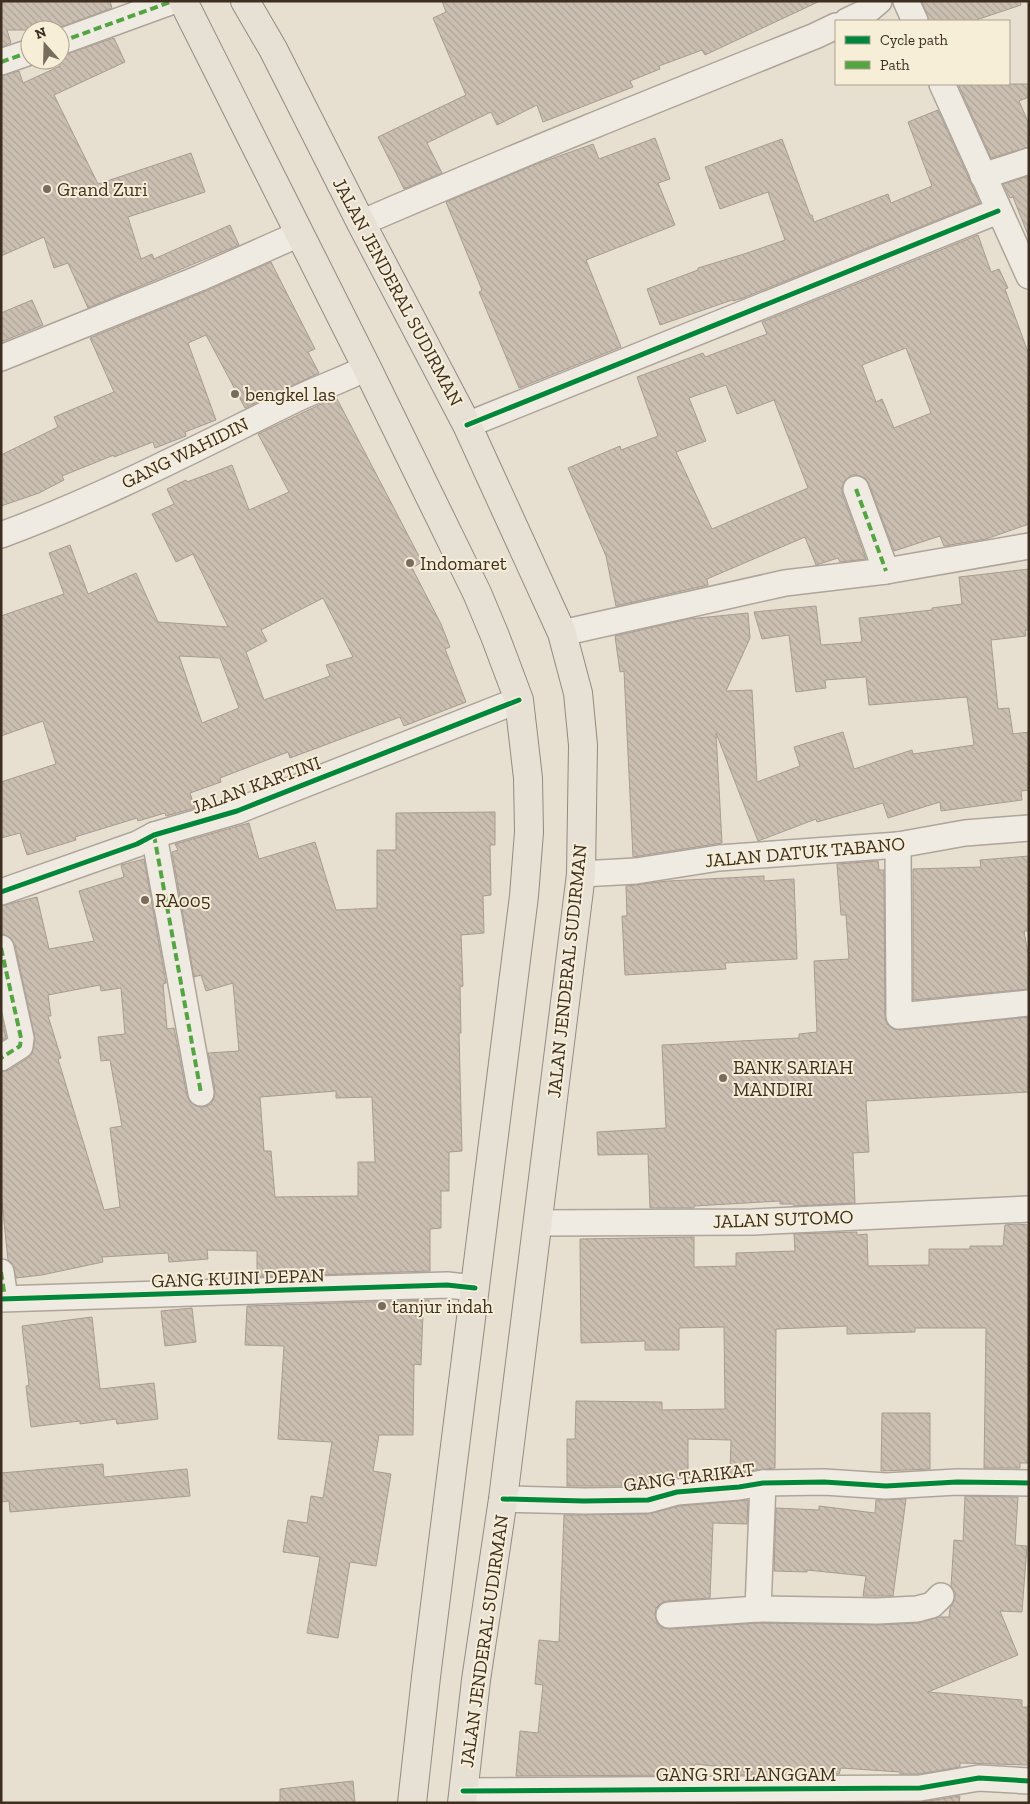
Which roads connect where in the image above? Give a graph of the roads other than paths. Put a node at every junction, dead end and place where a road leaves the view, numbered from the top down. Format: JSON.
{"nodes":[{"id":1,"x":173,"y":1,"type":"edge"},
{"id":2,"x":183,"y":1,"type":"edge"},
{"id":3,"x":245,"y":1,"type":"edge"},
{"id":4,"x":879,"y":1,"type":"edge"},
{"id":5,"x":906,"y":1,"type":"edge"},
{"id":6,"x":848,"y":20,"type":"edge"},
{"id":7,"x":915,"y":20,"type":"edge"},
{"id":8,"x":835,"y":26,"type":"edge"},
{"id":9,"x":70,"y":38,"type":"edge"},
{"id":10,"x":20,"y":55,"type":"edge"},
{"id":11,"x":1,"y":62,"type":"edge"},
{"id":12,"x":942,"y":85,"type":"edge"},
{"id":13,"x":1029,"y":161,"type":"edge"},
{"id":14,"x":983,"y":176,"type":"junction"},
{"id":15,"x":998,"y":211,"type":"junction"},
{"id":16,"x":361,"y":223,"type":"junction"},
{"id":17,"x":299,"y":234,"type":"junction"},
{"id":18,"x":1029,"y":276,"type":"edge"},
{"id":19,"x":1,"y":358,"type":"edge"},
{"id":20,"x":367,"y":368,"type":"junction"},
{"id":21,"x":467,"y":425,"type":"junction"},
{"id":22,"x":856,"y":489,"type":"dead end"},
{"id":23,"x":1,"y":535,"type":"edge"},
{"id":24,"x":1029,"y":546,"type":"edge"},
{"id":25,"x":886,"y":571,"type":"junction"},
{"id":26,"x":562,"y":633,"type":"junction"},
{"id":27,"x":519,"y":700,"type":"junction"},
{"id":28,"x":1029,"y":828,"type":"edge"},
{"id":29,"x":154,"y":835,"type":"junction"},
{"id":30,"x":898,"y":845,"type":"junction"},
{"id":31,"x":581,"y":874,"type":"junction"},
{"id":32,"x":1,"y":892,"type":"edge"},
{"id":33,"x":1,"y":948,"type":"edge"},
{"id":34,"x":1029,"y":1003,"type":"edge"},
{"id":35,"x":1,"y":1058,"type":"edge"},
{"id":36,"x":201,"y":1093,"type":"dead end"},
{"id":37,"x":1029,"y":1209,"type":"edge"},
{"id":38,"x":538,"y":1224,"type":"junction"},
{"id":39,"x":1,"y":1272,"type":"edge"},
{"id":40,"x":475,"y":1288,"type":"junction"},
{"id":41,"x":3,"y":1298,"type":"edge"},
{"id":42,"x":763,"y":1483,"type":"junction"},
{"id":43,"x":1029,"y":1483,"type":"edge"},
{"id":44,"x":503,"y":1498,"type":"junction"},
{"id":45,"x":942,"y":1596,"type":"dead end"},
{"id":46,"x":758,"y":1609,"type":"junction"},
{"id":47,"x":669,"y":1615,"type":"dead end"},
{"id":48,"x":1029,"y":1781,"type":"edge"},
{"id":49,"x":462,"y":1797,"type":"edge"},
{"id":50,"x":412,"y":1803,"type":"edge"}],
"edges":[{"from":1,"to":9,"type":"street"},
{"from":2,"to":17,"type":"main road"},
{"from":3,"to":16,"type":"main road","name":"JALAN JENDERAL SUDIRMAN"},
{"from":4,"to":6,"type":"street"},
{"from":5,"to":7,"type":"street"},
{"from":8,"to":16,"type":"street"},
{"from":10,"to":11,"type":"street"},
{"from":12,"to":14,"type":"street"},
{"from":13,"to":14,"type":"street"},
{"from":14,"to":15,"type":"street"},
{"from":15,"to":18,"type":"street"},
{"from":15,"to":21,"type":"street"},
{"from":16,"to":21,"type":"main road","name":"JALAN JENDERAL SUDIRMAN"},
{"from":17,"to":19,"type":"street"},
{"from":17,"to":20,"type":"main road"},
{"from":20,"to":23,"type":"street","name":"GANG WAHIDIN"},
{"from":20,"to":27,"type":"main road"},
{"from":21,"to":26,"type":"main road","name":"JALAN JENDERAL SUDIRMAN"},
{"from":22,"to":25,"type":"street"},
{"from":24,"to":25,"type":"street"},
{"from":25,"to":26,"type":"street"},
{"from":26,"to":31,"type":"main road","name":"JALAN JENDERAL SUDIRMAN"},
{"from":27,"to":29,"type":"street","name":"JALAN KARTINI"},
{"from":27,"to":40,"type":"main road"},
{"from":28,"to":30,"type":"street","name":"JALAN DATUK TABANO"},
{"from":29,"to":32,"type":"street","name":"JALAN KARTINI"},
{"from":29,"to":36,"type":"street"},
{"from":30,"to":31,"type":"street","name":"JALAN DATUK TABANO"},
{"from":30,"to":34,"type":"street"},
{"from":31,"to":38,"type":"main road","name":"JALAN JENDERAL SUDIRMAN"},
{"from":33,"to":35,"type":"street"},
{"from":37,"to":38,"type":"street","name":"JALAN SUTOMO"},
{"from":38,"to":44,"type":"main road","name":"JALAN JENDERAL SUDIRMAN"},
{"from":39,"to":41,"type":"street"},
{"from":40,"to":41,"type":"street","name":"GANG KUINI DEPAN"},
{"from":40,"to":50,"type":"main road"},
{"from":42,"to":43,"type":"street","name":"GANG TARIKAT"},
{"from":42,"to":44,"type":"street","name":"GANG TARIKAT"},
{"from":42,"to":46,"type":"street"},
{"from":44,"to":49,"type":"main road","name":"JALAN JENDERAL SUDIRMAN"},
{"from":45,"to":46,"type":"street"},
{"from":46,"to":47,"type":"street"},
{"from":48,"to":49,"type":"street","name":"GANG SRI LANGGAM"}]}
